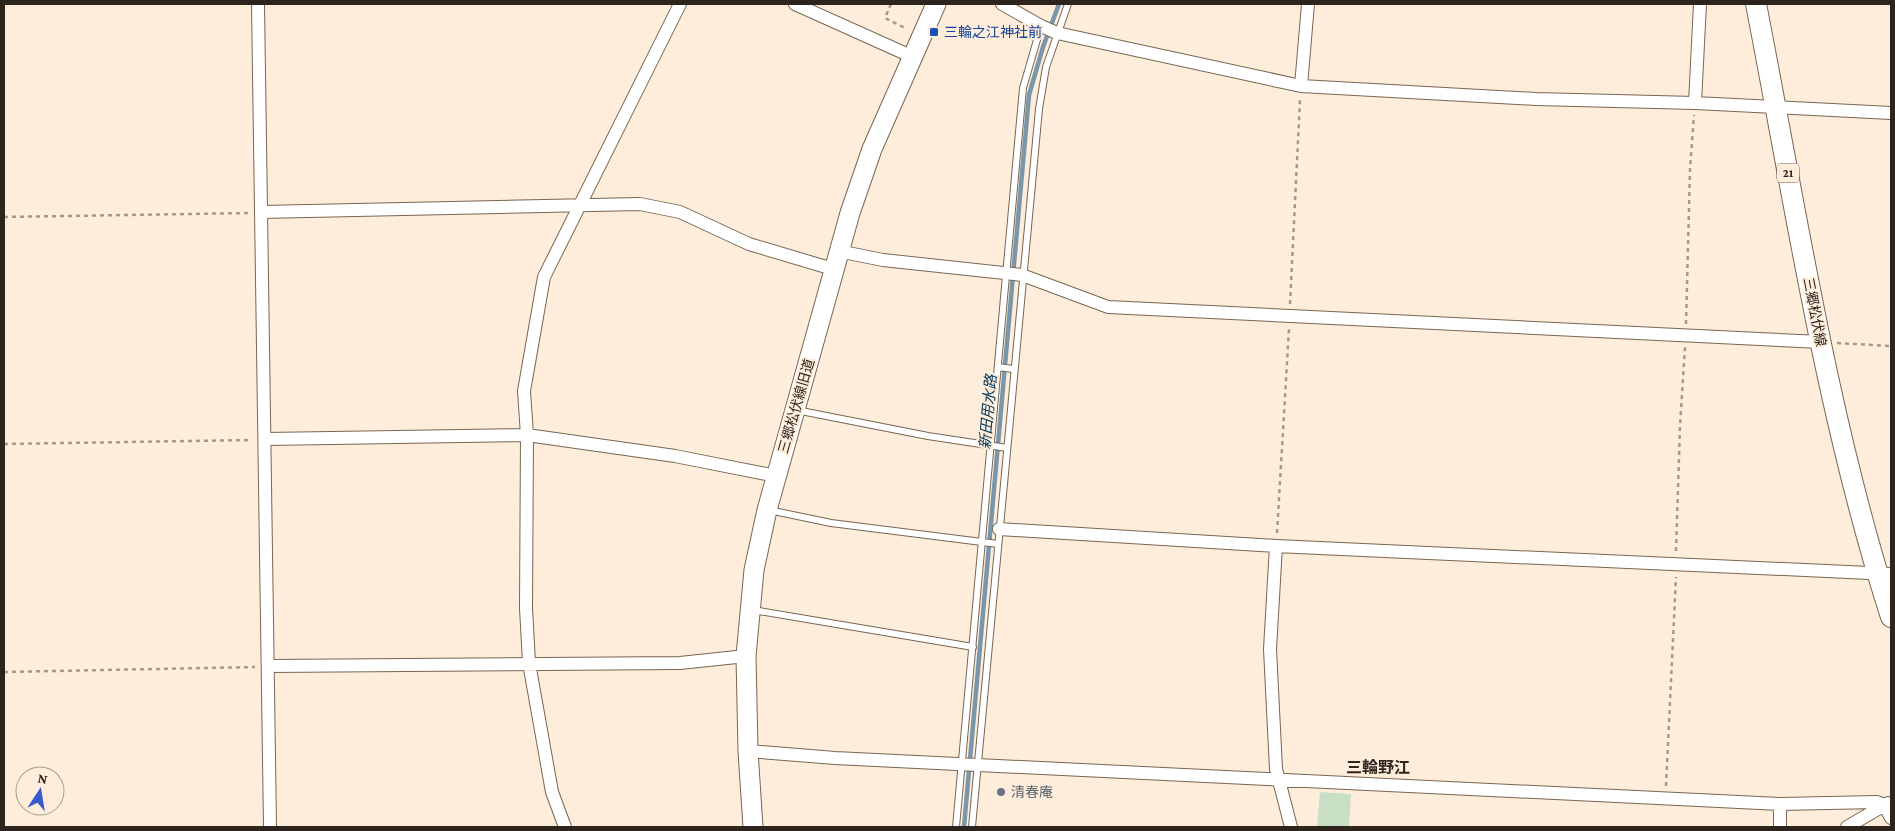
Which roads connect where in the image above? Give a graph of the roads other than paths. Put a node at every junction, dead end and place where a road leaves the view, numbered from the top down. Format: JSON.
{"nodes":[{"id":1,"x":258,"y":4,"type":"edge"},
{"id":2,"x":680,"y":4,"type":"edge"},
{"id":3,"x":796,"y":4,"type":"edge"},
{"id":4,"x":936,"y":4,"type":"edge"},
{"id":5,"x":1002,"y":4,"type":"edge"},
{"id":6,"x":1068,"y":4,"type":"edge"},
{"id":7,"x":1308,"y":4,"type":"edge"},
{"id":8,"x":1700,"y":4,"type":"edge"},
{"id":9,"x":1756,"y":4,"type":"edge"},
{"id":10,"x":1040,"y":26,"type":"junction"},
{"id":11,"x":1057,"y":33,"type":"junction"},
{"id":12,"x":914,"y":57,"type":"junction"},
{"id":13,"x":1301,"y":86,"type":"junction"},
{"id":14,"x":1695,"y":103,"type":"junction"},
{"id":15,"x":1777,"y":109,"type":"junction"},
{"id":16,"x":1891,"y":113,"type":"edge"},
{"id":17,"x":580,"y":205,"type":"junction"},
{"id":18,"x":261,"y":212,"type":"junction"},
{"id":19,"x":836,"y":260,"type":"junction"},
{"id":20,"x":1006,"y":273,"type":"junction"},
{"id":21,"x":1022,"y":275,"type":"junction"},
{"id":22,"x":1820,"y":342,"type":"junction"},
{"id":23,"x":998,"y":367,"type":"junction"},
{"id":24,"x":1013,"y":369,"type":"junction"},
{"id":25,"x":795,"y":410,"type":"junction"},
{"id":26,"x":527,"y":435,"type":"junction"},
{"id":27,"x":266,"y":439,"type":"junction"},
{"id":28,"x":991,"y":446,"type":"junction"},
{"id":29,"x":1007,"y":448,"type":"junction"},
{"id":30,"x":776,"y":476,"type":"junction"},
{"id":31,"x":767,"y":510,"type":"junction"},
{"id":32,"x":999,"y":529,"type":"junction"},
{"id":33,"x":981,"y":542,"type":"junction"},
{"id":34,"x":998,"y":544,"type":"junction"},
{"id":35,"x":1276,"y":546,"type":"junction"},
{"id":36,"x":1884,"y":574,"type":"edge"},
{"id":37,"x":750,"y":610,"type":"junction"},
{"id":38,"x":1891,"y":617,"type":"edge"},
{"id":39,"x":973,"y":647,"type":"junction"},
{"id":40,"x":746,"y":656,"type":"junction"},
{"id":41,"x":530,"y":663,"type":"junction"},
{"id":42,"x":268,"y":666,"type":"junction"},
{"id":43,"x":748,"y":751,"type":"junction"},
{"id":44,"x":962,"y":763,"type":"junction"},
{"id":45,"x":977,"y":764,"type":"junction"},
{"id":46,"x":1278,"y":779,"type":"junction"},
{"id":47,"x":1888,"y":803,"type":"edge"},
{"id":48,"x":1780,"y":804,"type":"junction"},
{"id":49,"x":1891,"y":818,"type":"edge"},
{"id":50,"x":270,"y":827,"type":"edge"},
{"id":51,"x":565,"y":827,"type":"edge"},
{"id":52,"x":753,"y":827,"type":"edge"},
{"id":53,"x":956,"y":827,"type":"edge"},
{"id":54,"x":972,"y":827,"type":"edge"},
{"id":55,"x":1291,"y":827,"type":"edge"},
{"id":56,"x":1780,"y":827,"type":"edge"},
{"id":57,"x":1847,"y":827,"type":"edge"}],
"edges":[{"from":1,"to":18,"type":"street"},
{"from":2,"to":17,"type":"street"},
{"from":3,"to":12,"type":"street"},
{"from":4,"to":12,"type":"street","name":"三郷松伏線旧道"},
{"from":5,"to":10,"type":"street"},
{"from":6,"to":11,"type":"lane"},
{"from":7,"to":13,"type":"street"},
{"from":8,"to":14,"type":"street"},
{"from":9,"to":15,"type":"main road","name":"三郷松伏線","number":"21"},
{"from":10,"to":11,"type":"street"},
{"from":10,"to":20,"type":"lane"},
{"from":11,"to":13,"type":"street"},
{"from":11,"to":21,"type":"lane"},
{"from":12,"to":19,"type":"street","name":"三郷松伏線旧道"},
{"from":13,"to":14,"type":"street"},
{"from":14,"to":15,"type":"street"},
{"from":15,"to":16,"type":"street"},
{"from":15,"to":22,"type":"main road","name":"三郷松伏線","number":"21"},
{"from":17,"to":18,"type":"street"},
{"from":17,"to":19,"type":"street"},
{"from":17,"to":26,"type":"street"},
{"from":18,"to":27,"type":"street"},
{"from":19,"to":20,"type":"street"},
{"from":19,"to":25,"type":"street","name":"三郷松伏線旧道"},
{"from":20,"to":21,"type":"street"},
{"from":20,"to":23,"type":"lane"},
{"from":21,"to":22,"type":"street"},
{"from":21,"to":24,"type":"lane"},
{"from":22,"to":36,"type":"main road","name":"三郷松伏線","number":"21"},
{"from":23,"to":24,"type":"lane"},
{"from":23,"to":28,"type":"lane"},
{"from":24,"to":29,"type":"lane"},
{"from":25,"to":28,"type":"lane"},
{"from":25,"to":30,"type":"street","name":"三郷松伏線旧道"},
{"from":26,"to":27,"type":"street"},
{"from":26,"to":30,"type":"street"},
{"from":26,"to":41,"type":"street"},
{"from":27,"to":42,"type":"street"},
{"from":28,"to":29,"type":"lane"},
{"from":28,"to":33,"type":"lane"},
{"from":29,"to":32,"type":"lane"},
{"from":30,"to":31,"type":"street","name":"三郷松伏線旧道"},
{"from":31,"to":33,"type":"lane"},
{"from":31,"to":37,"type":"street","name":"三郷松伏線旧道"},
{"from":32,"to":34,"type":"lane"},
{"from":32,"to":35,"type":"street"},
{"from":33,"to":34,"type":"lane"},
{"from":33,"to":39,"type":"lane"},
{"from":34,"to":45,"type":"lane"},
{"from":35,"to":36,"type":"street"},
{"from":35,"to":46,"type":"street"},
{"from":36,"to":38,"type":"main road","name":"三郷松伏線","number":"21"},
{"from":37,"to":39,"type":"lane"},
{"from":37,"to":40,"type":"street","name":"三郷松伏線旧道"},
{"from":39,"to":44,"type":"lane"},
{"from":40,"to":41,"type":"street"},
{"from":40,"to":43,"type":"street","name":"三郷松伏線旧道"},
{"from":41,"to":42,"type":"street"},
{"from":41,"to":51,"type":"street"},
{"from":42,"to":50,"type":"street"},
{"from":43,"to":44,"type":"street"},
{"from":43,"to":52,"type":"street","name":"三郷松伏線旧道"},
{"from":44,"to":45,"type":"street"},
{"from":44,"to":53,"type":"lane"},
{"from":45,"to":46,"type":"street"},
{"from":45,"to":54,"type":"lane"},
{"from":46,"to":48,"type":"street"},
{"from":46,"to":55,"type":"street"},
{"from":47,"to":48,"type":"street"},
{"from":47,"to":49,"type":"street"},
{"from":47,"to":57,"type":"street"},
{"from":48,"to":56,"type":"street"}]}
